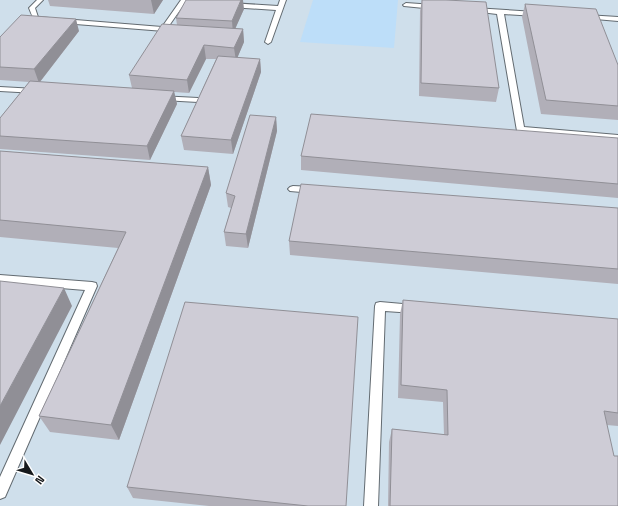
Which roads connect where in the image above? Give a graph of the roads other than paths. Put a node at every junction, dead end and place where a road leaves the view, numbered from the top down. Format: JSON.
{"nodes":[{"id":1,"x":40,"y":0,"type":"edge"},
{"id":2,"x":283,"y":0,"type":"edge"},
{"id":3,"x":186,"y":1,"type":"edge"},
{"id":4,"x":220,"y":4,"type":"edge"},
{"id":5,"x":406,"y":5,"type":"dead end"},
{"id":6,"x":280,"y":8,"type":"junction"},
{"id":7,"x":446,"y":8,"type":"edge"},
{"id":8,"x":469,"y":10,"type":"edge"},
{"id":9,"x":500,"y":12,"type":"junction"},
{"id":10,"x":540,"y":14,"type":"edge"},
{"id":11,"x":579,"y":16,"type":"edge"},
{"id":12,"x":618,"y":19,"type":"edge"},
{"id":13,"x":51,"y":20,"type":"edge"},
{"id":14,"x":59,"y":20,"type":"edge"},
{"id":15,"x":268,"y":42,"type":"dead end"},
{"id":16,"x":0,"y":89,"type":"edge"},
{"id":17,"x":48,"y":92,"type":"edge"},
{"id":18,"x":150,"y":97,"type":"edge"},
{"id":19,"x":198,"y":100,"type":"edge"},
{"id":20,"x":618,"y":137,"type":"edge"},
{"id":21,"x":293,"y":189,"type":"dead end"},
{"id":22,"x":324,"y":191,"type":"edge"},
{"id":23,"x":0,"y":279,"type":"edge"},
{"id":24,"x":428,"y":310,"type":"edge"},
{"id":25,"x":0,"y":492,"type":"edge"},
{"id":26,"x":371,"y":506,"type":"edge"}],
"edges":[{"from":1,"to":13,"type":"lane"},
{"from":2,"to":6,"type":"lane"},
{"from":3,"to":14,"type":"lane"},
{"from":4,"to":6,"type":"lane"},
{"from":5,"to":7,"type":"lane"},
{"from":6,"to":15,"type":"lane"},
{"from":8,"to":9,"type":"lane"},
{"from":9,"to":10,"type":"lane"},
{"from":9,"to":20,"type":"lane"},
{"from":11,"to":12,"type":"lane"},
{"from":16,"to":17,"type":"lane"},
{"from":18,"to":19,"type":"lane"},
{"from":21,"to":22,"type":"lane"},
{"from":23,"to":25,"type":"lane"},
{"from":24,"to":26,"type":"lane"}]}
